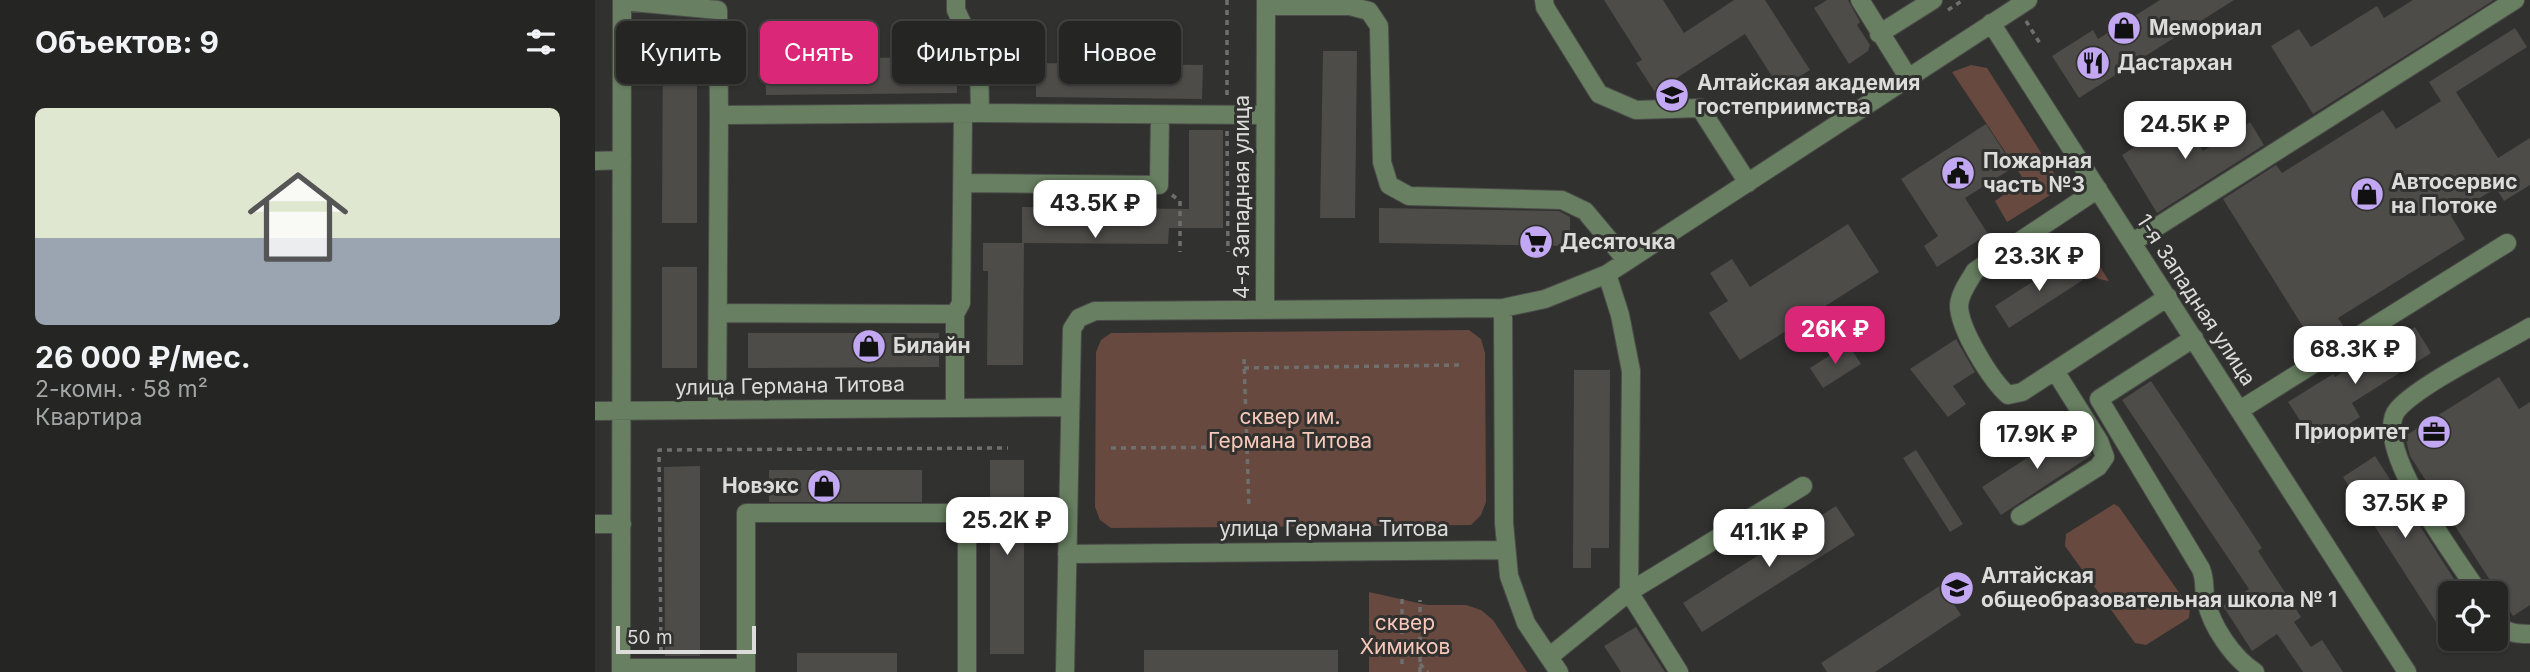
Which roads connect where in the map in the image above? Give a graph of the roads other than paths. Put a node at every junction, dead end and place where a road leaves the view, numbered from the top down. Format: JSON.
{"nodes":[{"id":1,"x":956,"y":0,"type":"edge"},
{"id":2,"x":1544,"y":0,"type":"edge"},
{"id":3,"x":1860,"y":0,"type":"edge"},
{"id":4,"x":1933,"y":0,"type":"edge"},
{"id":5,"x":2028,"y":0,"type":"edge"},
{"id":6,"x":2515,"y":0,"type":"edge"},
{"id":7,"x":622,"y":1,"type":"edge"},
{"id":8,"x":1266,"y":3,"type":"edge"},
{"id":9,"x":1991,"y":23,"type":"junction"},
{"id":10,"x":1879,"y":34,"type":"junction"},
{"id":11,"x":1907,"y":78,"type":"junction"},
{"id":12,"x":972,"y":113,"type":"junction"},
{"id":13,"x":719,"y":115,"type":"junction"},
{"id":14,"x":1160,"y":115,"type":"junction"},
{"id":15,"x":1265,"y":115,"type":"junction"},
{"id":16,"x":622,"y":160,"type":"junction"},
{"id":17,"x":595,"y":161,"type":"edge"},
{"id":18,"x":963,"y":183,"type":"junction"},
{"id":19,"x":1748,"y":183,"type":"junction"},
{"id":20,"x":2098,"y":189,"type":"junction"},
{"id":21,"x":2133,"y":242,"type":"junction"},
{"id":22,"x":2507,"y":243,"type":"dead end"},
{"id":23,"x":1627,"y":261,"type":"junction"},
{"id":24,"x":1607,"y":274,"type":"junction"},
{"id":25,"x":2168,"y":298,"type":"junction"},
{"id":26,"x":1503,"y":308,"type":"junction"},
{"id":27,"x":1265,"y":310,"type":"junction"},
{"id":28,"x":718,"y":313,"type":"junction"},
{"id":29,"x":954,"y":314,"type":"junction"},
{"id":30,"x":2530,"y":327,"type":"edge"},
{"id":31,"x":2194,"y":338,"type":"junction"},
{"id":32,"x":2055,"y":371,"type":"junction"},
{"id":33,"x":1069,"y":407,"type":"junction"},
{"id":34,"x":954,"y":408,"type":"junction"},
{"id":35,"x":717,"y":410,"type":"junction"},
{"id":36,"x":2240,"y":410,"type":"junction"},
{"id":37,"x":595,"y":411,"type":"edge"},
{"id":38,"x":621,"y":411,"type":"junction"},
{"id":39,"x":1804,"y":486,"type":"dead end"},
{"id":40,"x":2020,"y":516,"type":"dead end"},
{"id":41,"x":595,"y":524,"type":"edge"},
{"id":42,"x":622,"y":524,"type":"junction"},
{"id":43,"x":1506,"y":550,"type":"junction"},
{"id":44,"x":1067,"y":554,"type":"junction"},
{"id":45,"x":2472,"y":581,"type":"edge"},
{"id":46,"x":1629,"y":592,"type":"junction"},
{"id":47,"x":2508,"y":631,"type":"edge"},
{"id":48,"x":2530,"y":634,"type":"edge"},
{"id":49,"x":1554,"y":664,"type":"edge"},
{"id":50,"x":621,"y":670,"type":"edge"},
{"id":51,"x":746,"y":670,"type":"edge"},
{"id":52,"x":967,"y":672,"type":"edge"},
{"id":53,"x":1065,"y":672,"type":"edge"},
{"id":54,"x":1679,"y":672,"type":"edge"},
{"id":55,"x":2255,"y":672,"type":"edge"},
{"id":56,"x":2407,"y":672,"type":"edge"}],
"edges":[{"from":1,"to":12,"type":"street"},
{"from":2,"to":19,"type":"street"},
{"from":3,"to":10,"type":"street"},
{"from":4,"to":10,"type":"street"},
{"from":5,"to":9,"type":"street"},
{"from":6,"to":21,"type":"street"},
{"from":7,"to":13,"type":"street"},
{"from":7,"to":16,"type":"street"},
{"from":8,"to":15,"type":"street","name":"4-я Западная улица"},
{"from":8,"to":23,"type":"street"},
{"from":9,"to":11,"type":"street"},
{"from":9,"to":20,"type":"street","name":"1-я Западная улица"},
{"from":10,"to":11,"type":"street"},
{"from":11,"to":19,"type":"street"},
{"from":12,"to":13,"type":"street"},
{"from":12,"to":14,"type":"street"},
{"from":12,"to":18,"type":"street"},
{"from":13,"to":28,"type":"street"},
{"from":14,"to":15,"type":"street"},
{"from":14,"to":18,"type":"street"},
{"from":15,"to":27,"type":"street","name":"4-я Западная улица"},
{"from":16,"to":17,"type":"street"},
{"from":16,"to":38,"type":"street"},
{"from":18,"to":29,"type":"street"},
{"from":19,"to":23,"type":"street"},
{"from":20,"to":21,"type":"street","name":"1-я Западная улица"},
{"from":20,"to":32,"type":"street"},
{"from":21,"to":25,"type":"street","name":"1-я Западная улица"},
{"from":22,"to":36,"type":"street"},
{"from":23,"to":24,"type":"street"},
{"from":24,"to":26,"type":"street"},
{"from":24,"to":46,"type":"street"},
{"from":25,"to":31,"type":"street","name":"1-я Западная улица"},
{"from":25,"to":32,"type":"street"},
{"from":26,"to":27,"type":"street"},
{"from":26,"to":43,"type":"street"},
{"from":27,"to":33,"type":"street"},
{"from":28,"to":29,"type":"street"},
{"from":28,"to":35,"type":"street"},
{"from":29,"to":34,"type":"street"},
{"from":30,"to":45,"type":"street"},
{"from":31,"to":36,"type":"street","name":"1-я Западная улица"},
{"from":31,"to":55,"type":"street"},
{"from":32,"to":40,"type":"street"},
{"from":33,"to":34,"type":"street","name":"улица Германа Титова"},
{"from":33,"to":44,"type":"street"},
{"from":34,"to":35,"type":"street","name":"улица Германа Титова"},
{"from":35,"to":38,"type":"street","name":"улица Германа Титова"},
{"from":36,"to":56,"type":"street","name":"1-я Западная улица"},
{"from":37,"to":38,"type":"street","name":"улица Германа Титова"},
{"from":38,"to":42,"type":"street"},
{"from":39,"to":46,"type":"street"},
{"from":41,"to":42,"type":"street"},
{"from":42,"to":50,"type":"street"},
{"from":43,"to":44,"type":"street","name":"улица Германа Титова"},
{"from":43,"to":49,"type":"street"},
{"from":44,"to":53,"type":"street"},
{"from":46,"to":49,"type":"street"},
{"from":46,"to":54,"type":"street"},
{"from":47,"to":48,"type":"street"},
{"from":50,"to":51,"type":"street"},
{"from":51,"to":52,"type":"street"}]}
